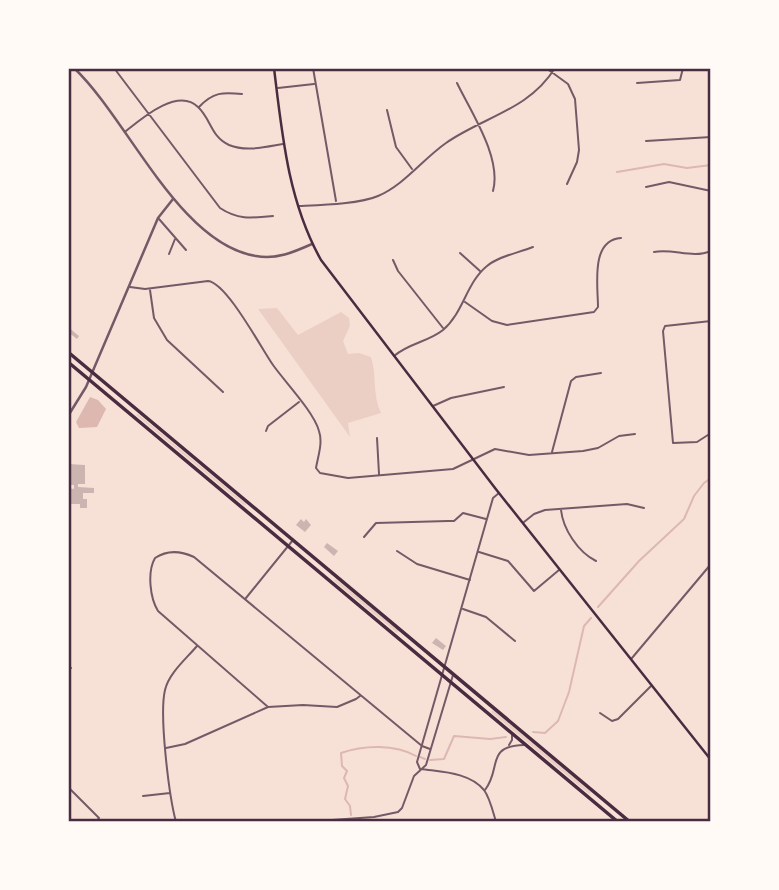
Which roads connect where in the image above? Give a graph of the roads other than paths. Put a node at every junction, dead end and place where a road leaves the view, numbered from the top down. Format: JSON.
{"nodes":[{"id":1,"x":74,"y":68,"type":"edge"},
{"id":2,"x":114,"y":68,"type":"edge"},
{"id":3,"x":274,"y":68,"type":"edge"},
{"id":4,"x":313,"y":68,"type":"edge"},
{"id":5,"x":546,"y":68,"type":"edge"},
{"id":6,"x":555,"y":68,"type":"edge"},
{"id":7,"x":683,"y":68,"type":"edge"},
{"id":8,"x":552,"y":72,"type":"junction"},
{"id":9,"x":315,"y":83,"type":"junction"},
{"id":10,"x":457,"y":83,"type":"dead end"},
{"id":11,"x":637,"y":83,"type":"dead end"},
{"id":12,"x":276,"y":88,"type":"junction"},
{"id":13,"x":242,"y":94,"type":"dead end"},
{"id":14,"x":199,"y":107,"type":"junction"},
{"id":15,"x":387,"y":110,"type":"dead end"},
{"id":16,"x":148,"y":114,"type":"junction"},
{"id":17,"x":477,"y":126,"type":"junction"},
{"id":18,"x":125,"y":132,"type":"junction"},
{"id":19,"x":711,"y":137,"type":"edge"},
{"id":20,"x":646,"y":141,"type":"dead end"},
{"id":21,"x":284,"y":144,"type":"junction"},
{"id":22,"x":413,"y":170,"type":"junction"},
{"id":23,"x":567,"y":184,"type":"dead end"},
{"id":24,"x":646,"y":187,"type":"dead end"},
{"id":25,"x":493,"y":191,"type":"dead end"},
{"id":26,"x":711,"y":191,"type":"edge"},
{"id":27,"x":174,"y":198,"type":"junction"},
{"id":28,"x":336,"y":202,"type":"junction"},
{"id":29,"x":298,"y":206,"type":"junction"},
{"id":30,"x":274,"y":216,"type":"dead end"},
{"id":31,"x":158,"y":218,"type":"junction"},
{"id":32,"x":176,"y":238,"type":"junction"},
{"id":33,"x":621,"y":238,"type":"dead end"},
{"id":34,"x":312,"y":244,"type":"junction"},
{"id":35,"x":533,"y":247,"type":"dead end"},
{"id":36,"x":186,"y":250,"type":"dead end"},
{"id":37,"x":711,"y":251,"type":"edge"},
{"id":38,"x":654,"y":252,"type":"dead end"},
{"id":39,"x":460,"y":253,"type":"dead end"},
{"id":40,"x":169,"y":254,"type":"dead end"},
{"id":41,"x":393,"y":260,"type":"dead end"},
{"id":42,"x":481,"y":271,"type":"junction"},
{"id":43,"x":129,"y":286,"type":"junction"},
{"id":44,"x":150,"y":289,"type":"junction"},
{"id":45,"x":465,"y":302,"type":"junction"},
{"id":46,"x":711,"y":321,"type":"edge"},
{"id":47,"x":443,"y":329,"type":"junction"},
{"id":48,"x":68,"y":352,"type":"edge"},
{"id":49,"x":394,"y":356,"type":"junction"},
{"id":50,"x":68,"y":362,"type":"edge"},
{"id":51,"x":92,"y":372,"type":"junction"},
{"id":52,"x":601,"y":373,"type":"dead end"},
{"id":53,"x":89,"y":379,"type":"junction"},
{"id":54,"x":504,"y":387,"type":"dead end"},
{"id":55,"x":223,"y":392,"type":"dead end"},
{"id":56,"x":300,"y":402,"type":"junction"},
{"id":57,"x":432,"y":407,"type":"junction"},
{"id":58,"x":68,"y":416,"type":"edge"},
{"id":59,"x":265,"y":431,"type":"dead end"},
{"id":60,"x":711,"y":433,"type":"edge"},
{"id":61,"x":635,"y":434,"type":"dead end"},
{"id":62,"x":377,"y":438,"type":"dead end"},
{"id":63,"x":552,"y":453,"type":"junction"},
{"id":64,"x":473,"y":459,"type":"junction"},
{"id":65,"x":379,"y":475,"type":"junction"},
{"id":66,"x":499,"y":492,"type":"junction"},
{"id":67,"x":644,"y":508,"type":"dead end"},
{"id":68,"x":561,"y":509,"type":"junction"},
{"id":69,"x":488,"y":519,"type":"junction"},
{"id":70,"x":523,"y":523,"type":"junction"},
{"id":71,"x":364,"y":537,"type":"dead end"},
{"id":72,"x":293,"y":540,"type":"junction"},
{"id":73,"x":289,"y":546,"type":"junction"},
{"id":74,"x":397,"y":551,"type":"dead end"},
{"id":75,"x":479,"y":552,"type":"junction"},
{"id":76,"x":596,"y":561,"type":"dead end"},
{"id":77,"x":711,"y":564,"type":"edge"},
{"id":78,"x":560,"y":569,"type":"junction"},
{"id":79,"x":471,"y":580,"type":"junction"},
{"id":80,"x":246,"y":599,"type":"junction"},
{"id":81,"x":462,"y":609,"type":"junction"},
{"id":82,"x":515,"y":641,"type":"dead end"},
{"id":83,"x":197,"y":645,"type":"junction"},
{"id":84,"x":631,"y":659,"type":"junction"},
{"id":85,"x":445,"y":667,"type":"junction"},
{"id":86,"x":453,"y":674,"type":"junction"},
{"id":87,"x":443,"y":675,"type":"junction"},
{"id":88,"x":451,"y":681,"type":"junction"},
{"id":89,"x":652,"y":685,"type":"junction"},
{"id":90,"x":361,"y":694,"type":"junction"},
{"id":91,"x":268,"y":707,"type":"junction"},
{"id":92,"x":600,"y":713,"type":"dead end"},
{"id":93,"x":508,"y":729,"type":"junction"},
{"id":94,"x":422,"y":746,"type":"junction"},
{"id":95,"x":508,"y":746,"type":"junction"},
{"id":96,"x":530,"y":747,"type":"junction"},
{"id":97,"x":166,"y":748,"type":"junction"},
{"id":98,"x":430,"y":749,"type":"junction"},
{"id":99,"x":711,"y":760,"type":"edge"},
{"id":100,"x":420,"y":769,"type":"junction"},
{"id":101,"x":68,"y":787,"type":"edge"},
{"id":102,"x":484,"y":790,"type":"junction"},
{"id":103,"x":171,"y":793,"type":"junction"},
{"id":104,"x":143,"y":796,"type":"dead end"},
{"id":105,"x":96,"y":822,"type":"edge"},
{"id":106,"x":176,"y":822,"type":"edge"},
{"id":107,"x":279,"y":822,"type":"edge"},
{"id":108,"x":288,"y":822,"type":"edge"},
{"id":109,"x":304,"y":822,"type":"edge"},
{"id":110,"x":496,"y":822,"type":"edge"},
{"id":111,"x":618,"y":822,"type":"edge"},
{"id":112,"x":630,"y":822,"type":"edge"}],
"edges":[{"from":1,"to":18,"type":"street"},
{"from":2,"to":16,"type":"street"},
{"from":3,"to":12,"type":"main road"},
{"from":4,"to":9,"type":"street"},
{"from":5,"to":8,"type":"street"},
{"from":6,"to":8,"type":"street"},
{"from":7,"to":11,"type":"street"},
{"from":8,"to":17,"type":"street"},
{"from":8,"to":23,"type":"street"},
{"from":9,"to":12,"type":"street"},
{"from":9,"to":28,"type":"street"},
{"from":10,"to":17,"type":"street"},
{"from":12,"to":21,"type":"main road"},
{"from":13,"to":14,"type":"street"},
{"from":14,"to":16,"type":"street"},
{"from":14,"to":21,"type":"street"},
{"from":15,"to":22,"type":"street"},
{"from":16,"to":18,"type":"street"},
{"from":16,"to":30,"type":"street"},
{"from":17,"to":22,"type":"street"},
{"from":17,"to":25,"type":"street"},
{"from":18,"to":27,"type":"street"},
{"from":19,"to":20,"type":"street"},
{"from":21,"to":29,"type":"main road"},
{"from":22,"to":28,"type":"street"},
{"from":24,"to":26,"type":"street"},
{"from":27,"to":31,"type":"street"},
{"from":27,"to":34,"type":"street"},
{"from":28,"to":29,"type":"street"},
{"from":29,"to":34,"type":"main road"},
{"from":31,"to":32,"type":"street"},
{"from":31,"to":43,"type":"street"},
{"from":32,"to":36,"type":"street"},
{"from":32,"to":40,"type":"street"},
{"from":33,"to":45,"type":"street"},
{"from":34,"to":49,"type":"main road"},
{"from":35,"to":42,"type":"street"},
{"from":37,"to":38,"type":"street"},
{"from":39,"to":42,"type":"street"},
{"from":41,"to":47,"type":"street"},
{"from":42,"to":45,"type":"street"},
{"from":43,"to":44,"type":"street"},
{"from":43,"to":51,"type":"street"},
{"from":44,"to":55,"type":"street"},
{"from":44,"to":56,"type":"street"},
{"from":45,"to":47,"type":"street"},
{"from":46,"to":60,"type":"street"},
{"from":47,"to":49,"type":"street"},
{"from":48,"to":51,"type":"highway"},
{"from":49,"to":57,"type":"main road"},
{"from":50,"to":53,"type":"highway"},
{"from":51,"to":53,"type":"street"},
{"from":51,"to":72,"type":"highway"},
{"from":52,"to":63,"type":"street"},
{"from":53,"to":58,"type":"street"},
{"from":53,"to":73,"type":"highway"},
{"from":54,"to":57,"type":"street"},
{"from":56,"to":59,"type":"street"},
{"from":56,"to":65,"type":"street"},
{"from":57,"to":64,"type":"main road"},
{"from":61,"to":63,"type":"street"},
{"from":62,"to":65,"type":"street"},
{"from":63,"to":64,"type":"street"},
{"from":64,"to":65,"type":"street"},
{"from":64,"to":66,"type":"main road"},
{"from":66,"to":69,"type":"street"},
{"from":66,"to":70,"type":"main road"},
{"from":67,"to":68,"type":"street"},
{"from":68,"to":70,"type":"street"},
{"from":68,"to":76,"type":"street"},
{"from":69,"to":71,"type":"street"},
{"from":69,"to":75,"type":"street"},
{"from":70,"to":78,"type":"main road"},
{"from":72,"to":73,"type":"street"},
{"from":72,"to":85,"type":"highway"},
{"from":73,"to":80,"type":"street"},
{"from":73,"to":87,"type":"highway"},
{"from":74,"to":79,"type":"street"},
{"from":75,"to":78,"type":"street"},
{"from":75,"to":79,"type":"street"},
{"from":77,"to":84,"type":"street"},
{"from":78,"to":84,"type":"main road"},
{"from":79,"to":81,"type":"street"},
{"from":80,"to":83,"type":"street"},
{"from":80,"to":90,"type":"street"},
{"from":81,"to":82,"type":"street"},
{"from":81,"to":85,"type":"street"},
{"from":83,"to":91,"type":"street"},
{"from":83,"to":97,"type":"street"},
{"from":84,"to":89,"type":"main road"},
{"from":85,"to":86,"type":"highway"},
{"from":85,"to":87,"type":"street"},
{"from":86,"to":88,"type":"street"},
{"from":86,"to":112,"type":"highway"},
{"from":87,"to":88,"type":"highway"},
{"from":87,"to":94,"type":"street"},
{"from":88,"to":93,"type":"highway"},
{"from":88,"to":98,"type":"street"},
{"from":89,"to":92,"type":"street"},
{"from":89,"to":99,"type":"main road"},
{"from":90,"to":91,"type":"street"},
{"from":90,"to":94,"type":"street"},
{"from":91,"to":97,"type":"street"},
{"from":93,"to":95,"type":"street"},
{"from":93,"to":96,"type":"highway"},
{"from":94,"to":98,"type":"street"},
{"from":94,"to":100,"type":"street"},
{"from":95,"to":96,"type":"street"},
{"from":95,"to":102,"type":"street"},
{"from":96,"to":111,"type":"highway"},
{"from":97,"to":103,"type":"street"},
{"from":98,"to":100,"type":"street"},
{"from":100,"to":102,"type":"street"},
{"from":100,"to":109,"type":"street"},
{"from":101,"to":105,"type":"street"},
{"from":102,"to":110,"type":"street"},
{"from":103,"to":104,"type":"street"},
{"from":103,"to":106,"type":"street"},
{"from":107,"to":108,"type":"street"}]}
